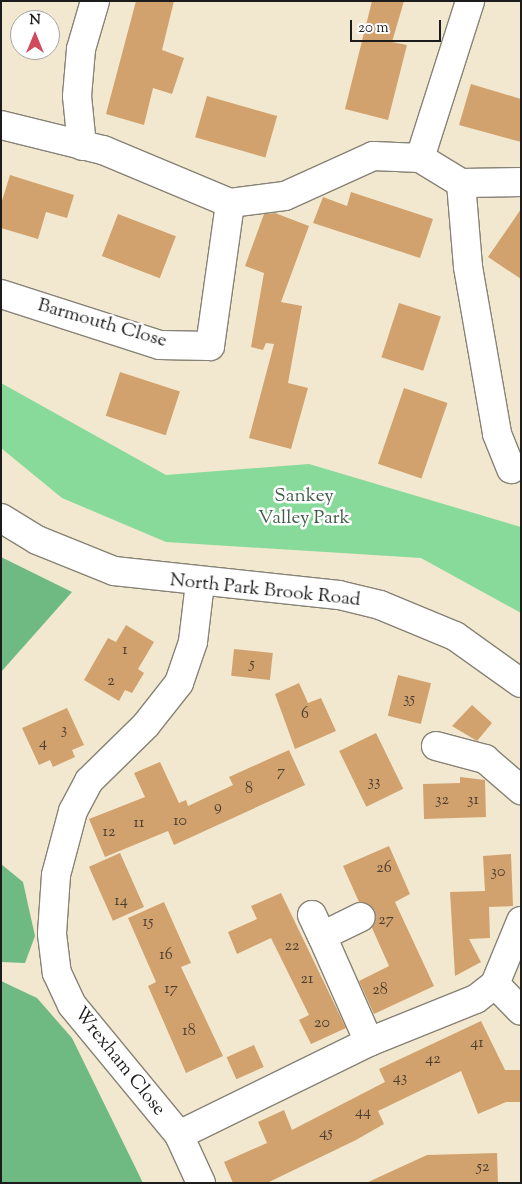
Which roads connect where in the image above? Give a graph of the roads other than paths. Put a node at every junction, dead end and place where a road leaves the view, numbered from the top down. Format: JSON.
{"nodes":[{"id":1,"x":95,"y":1,"type":"edge"},
{"id":2,"x":470,"y":1,"type":"edge"},
{"id":3,"x":1,"y":125,"type":"edge"},
{"id":4,"x":82,"y":146,"type":"junction"},
{"id":5,"x":420,"y":158,"type":"junction"},
{"id":6,"x":521,"y":182,"type":"edge"},
{"id":7,"x":461,"y":183,"type":"junction"},
{"id":8,"x":230,"y":203,"type":"junction"},
{"id":9,"x":1,"y":294,"type":"edge"},
{"id":10,"x":511,"y":469,"type":"dead end"},
{"id":11,"x":1,"y":518,"type":"edge"},
{"id":12,"x":200,"y":583,"type":"junction"},
{"id":13,"x":521,"y":683,"type":"edge"},
{"id":14,"x":436,"y":746,"type":"dead end"},
{"id":15,"x":521,"y":790,"type":"edge"},
{"id":16,"x":361,"y":917,"type":"dead end"},
{"id":17,"x":521,"y":921,"type":"edge"},
{"id":18,"x":495,"y":984,"type":"junction"},
{"id":19,"x":521,"y":1011,"type":"edge"},
{"id":20,"x":369,"y":1042,"type":"junction"},
{"id":21,"x":179,"y":1135,"type":"junction"},
{"id":22,"x":201,"y":1183,"type":"edge"}],
"edges":[{"from":1,"to":4,"type":"street"},
{"from":2,"to":5,"type":"street"},
{"from":3,"to":4,"type":"street"},
{"from":4,"to":8,"type":"street"},
{"from":5,"to":7,"type":"street"},
{"from":5,"to":8,"type":"street"},
{"from":6,"to":7,"type":"street"},
{"from":7,"to":10,"type":"street"},
{"from":8,"to":9,"type":"street","name":"Barmouth Close"},
{"from":11,"to":12,"type":"street","name":"North Park Brook Road"},
{"from":12,"to":13,"type":"street","name":"North Park Brook Road"},
{"from":12,"to":21,"type":"street","name":"Wrexham Close"},
{"from":14,"to":15,"type":"street"},
{"from":16,"to":20,"type":"street"},
{"from":17,"to":18,"type":"street"},
{"from":18,"to":19,"type":"street"},
{"from":18,"to":20,"type":"street"},
{"from":20,"to":21,"type":"street"},
{"from":21,"to":22,"type":"street","name":"Wrexham Close"}]}
